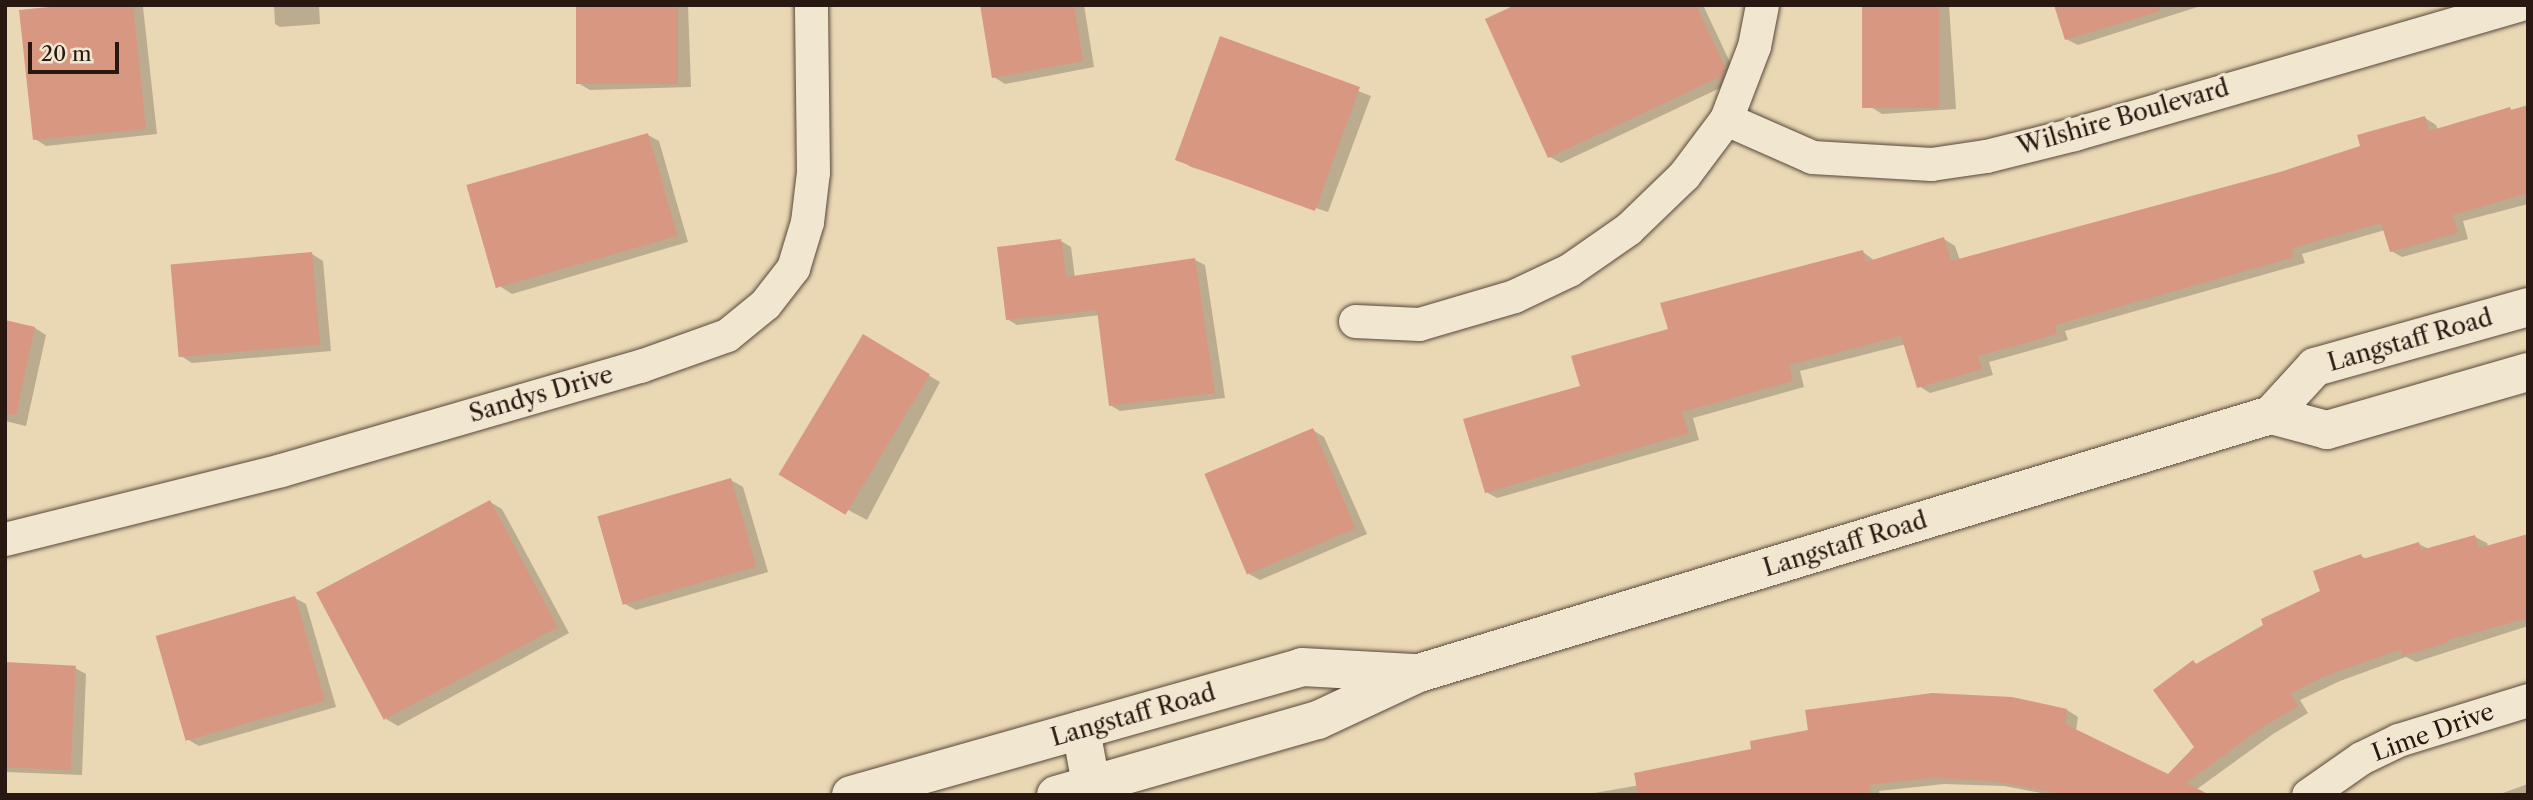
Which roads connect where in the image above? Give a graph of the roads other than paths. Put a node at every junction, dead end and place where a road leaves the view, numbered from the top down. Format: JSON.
{"nodes":[{"id":1,"x":811,"y":5,"type":"edge"},
{"id":2,"x":1762,"y":5,"type":"edge"},
{"id":3,"x":2519,"y":5,"type":"edge"},
{"id":4,"x":1726,"y":119,"type":"junction"},
{"id":5,"x":2528,"y":307,"type":"edge"},
{"id":6,"x":1355,"y":321,"type":"dead end"},
{"id":7,"x":2528,"y":372,"type":"edge"},
{"id":8,"x":2271,"y":415,"type":"junction"},
{"id":9,"x":5,"y":539,"type":"edge"},
{"id":10,"x":1419,"y":673,"type":"junction"},
{"id":11,"x":2528,"y":700,"type":"edge"},
{"id":12,"x":1080,"y":730,"type":"junction"},
{"id":13,"x":1080,"y":791,"type":"edge"},
{"id":14,"x":851,"y":795,"type":"edge"},
{"id":15,"x":2308,"y":795,"type":"edge"}],
"edges":[{"from":1,"to":9,"type":"street","name":"Sandys Drive"},
{"from":2,"to":4,"type":"street"},
{"from":3,"to":4,"type":"street","name":"Wilshire Boulevard"},
{"from":4,"to":6,"type":"street"},
{"from":5,"to":8,"type":"main road","name":"Langstaff Road"},
{"from":7,"to":8,"type":"main road"},
{"from":8,"to":10,"type":"main road","name":"Langstaff Road"},
{"from":10,"to":12,"type":"main road","name":"Langstaff Road"},
{"from":10,"to":13,"type":"main road","name":"Langstaff Road"},
{"from":11,"to":15,"type":"street","name":"Lime Drive"},
{"from":12,"to":13,"type":"main road"},
{"from":12,"to":14,"type":"main road","name":"Langstaff Road"}]}
